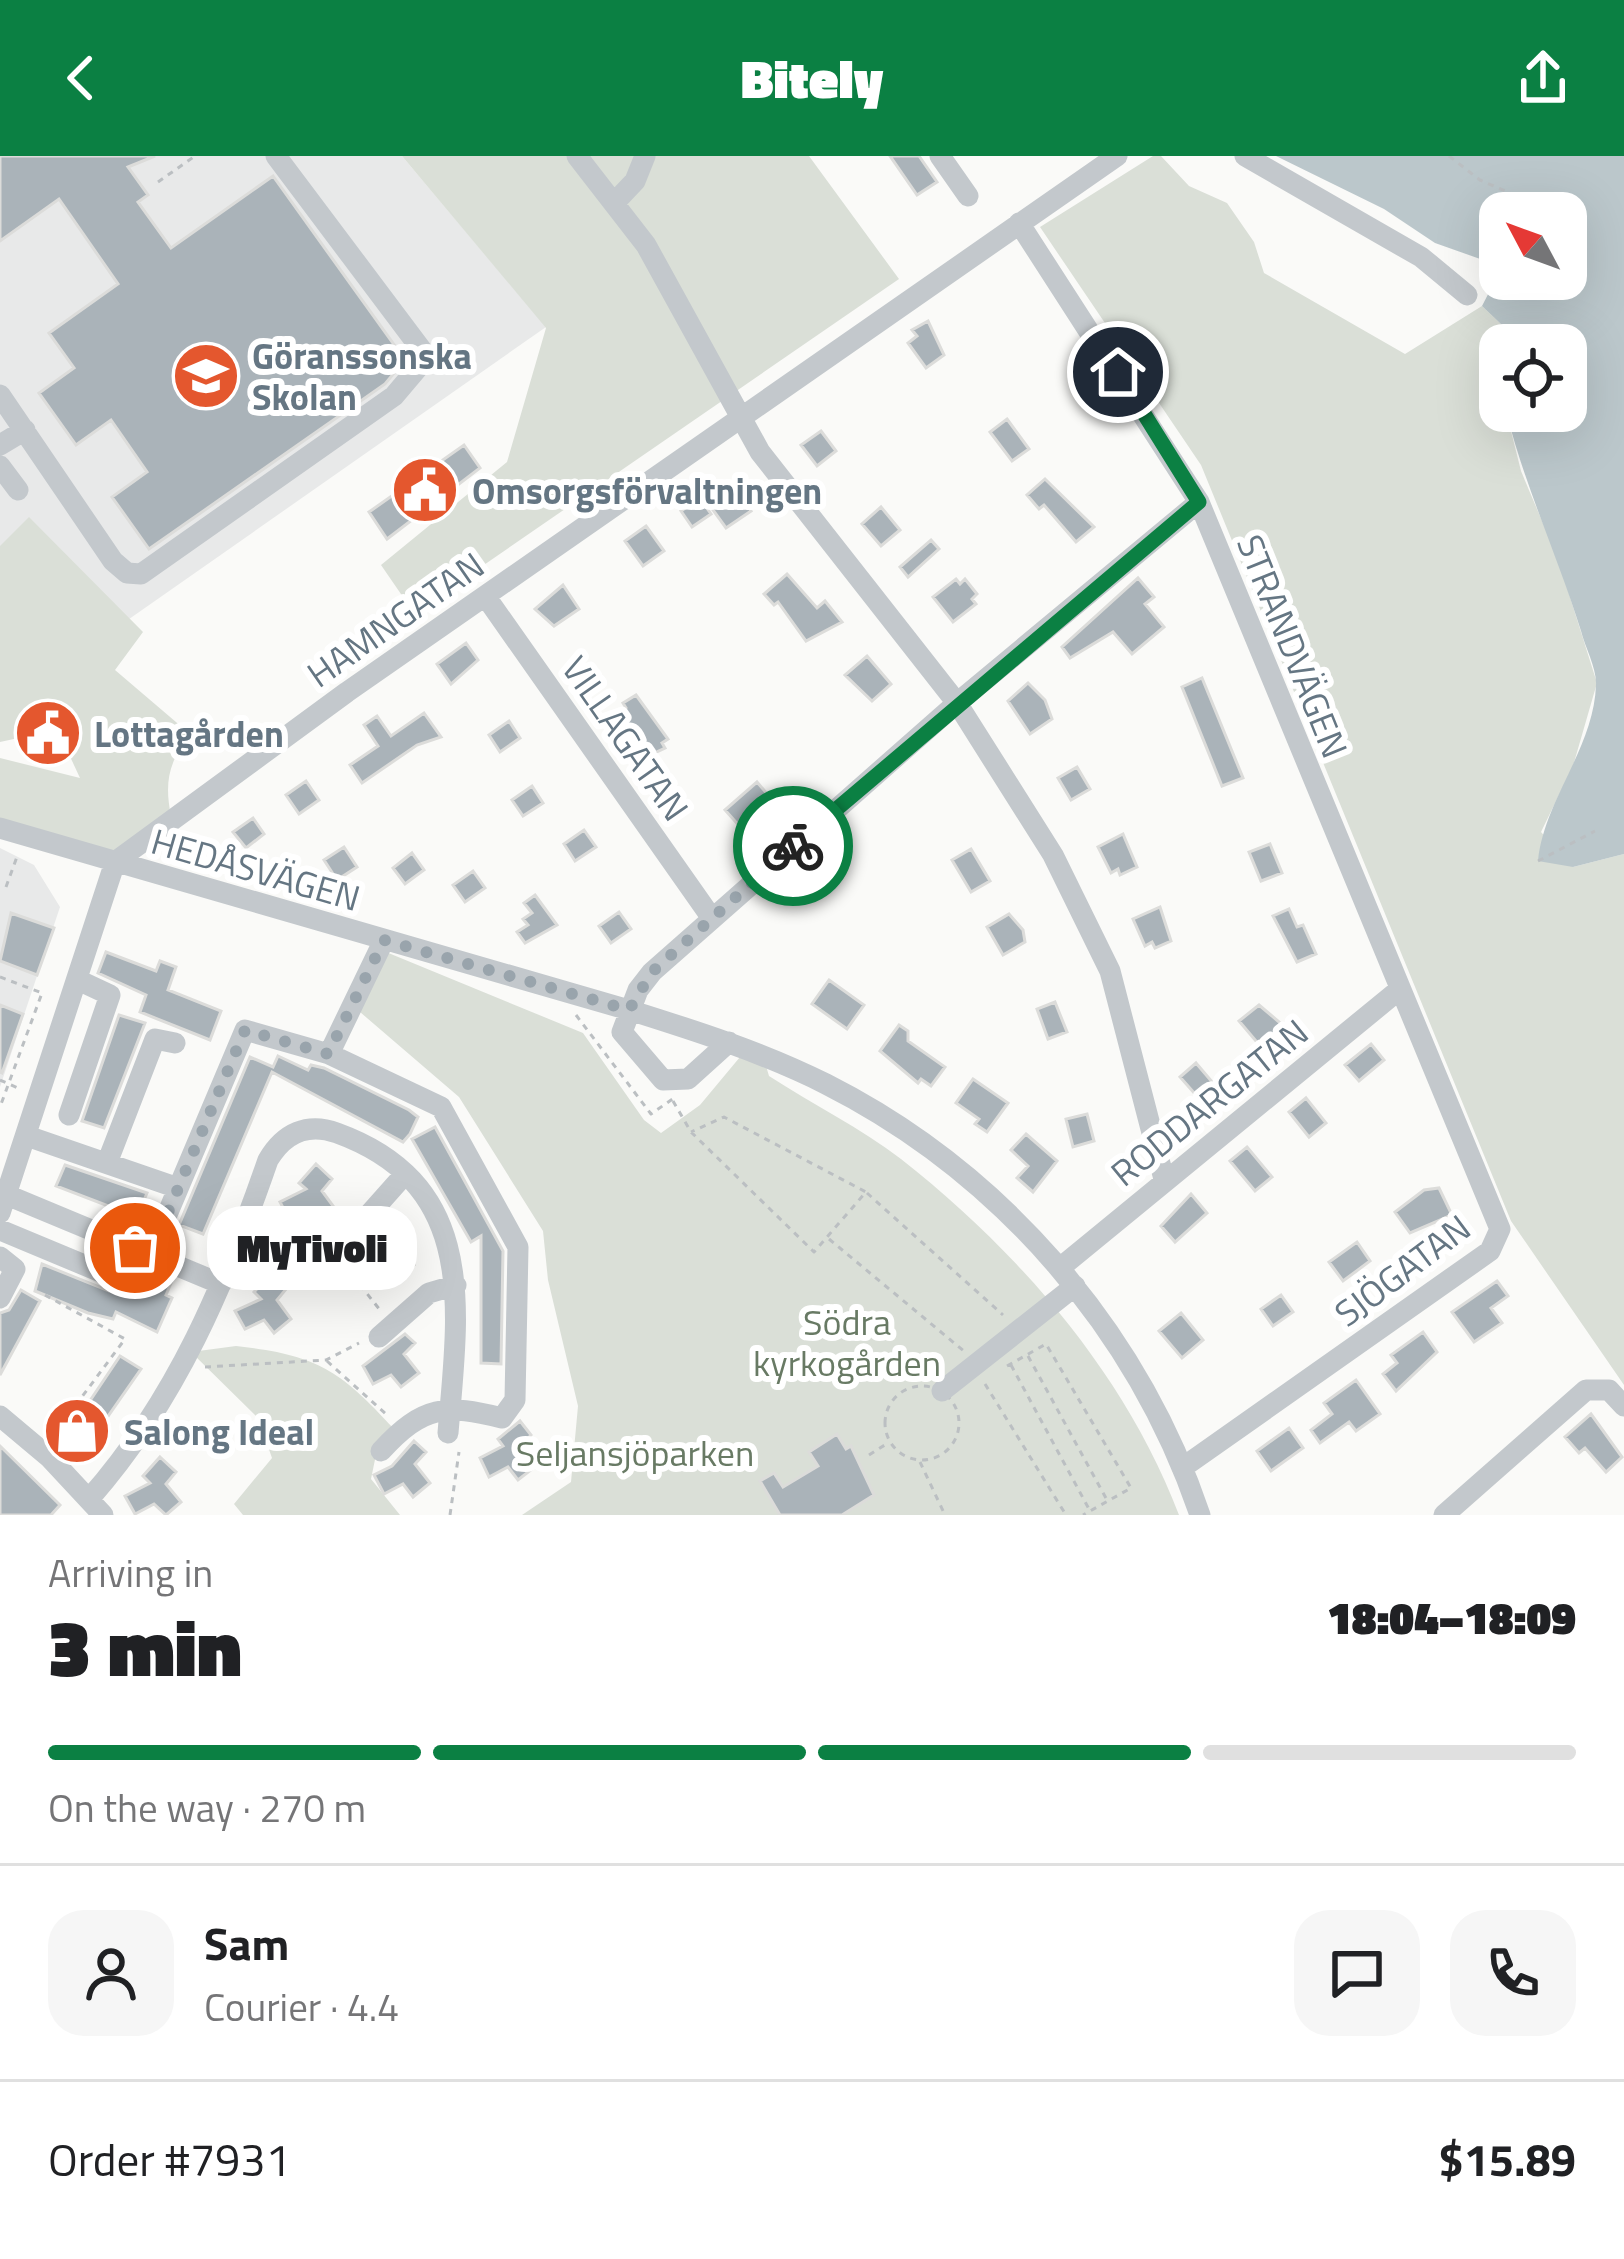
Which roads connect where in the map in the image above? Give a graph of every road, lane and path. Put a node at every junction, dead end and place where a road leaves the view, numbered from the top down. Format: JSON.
{"nodes":[{"id":1,"x":195,"y":156,"type":"edge"},
{"id":2,"x":276,"y":156,"type":"edge"},
{"id":3,"x":577,"y":156,"type":"edge"},
{"id":4,"x":645,"y":156,"type":"edge"},
{"id":5,"x":1118,"y":156,"type":"edge"},
{"id":6,"x":1245,"y":156,"type":"edge"},
{"id":7,"x":1449,"y":156,"type":"edge"},
{"id":8,"x":942,"y":157,"type":"edge"},
{"id":9,"x":158,"y":182,"type":"dead end"},
{"id":10,"x":1508,"y":192,"type":"edge"},
{"id":11,"x":968,"y":196,"type":"dead end"},
{"id":12,"x":616,"y":200,"type":"junction"},
{"id":13,"x":1019,"y":223,"type":"junction"},
{"id":14,"x":1467,"y":295,"type":"dead end"},
{"id":15,"x":0,"y":394,"type":"edge"},
{"id":16,"x":739,"y":418,"type":"junction"},
{"id":17,"x":25,"y":430,"type":"junction"},
{"id":18,"x":0,"y":446,"type":"edge"},
{"id":19,"x":0,"y":466,"type":"edge"},
{"id":20,"x":18,"y":490,"type":"dead end"},
{"id":21,"x":1199,"y":502,"type":"junction"},
{"id":22,"x":486,"y":596,"type":"junction"},
{"id":23,"x":957,"y":703,"type":"junction"},
{"id":24,"x":0,"y":828,"type":"edge"},
{"id":25,"x":1595,"y":831,"type":"dead end"},
{"id":26,"x":22,"y":843,"type":"dead end"},
{"id":27,"x":1538,"y":861,"type":"dead end"},
{"id":28,"x":115,"y":862,"type":"junction"},
{"id":29,"x":6,"y":886,"type":"dead end"},
{"id":30,"x":711,"y":917,"type":"junction"},
{"id":31,"x":384,"y":940,"type":"junction"},
{"id":32,"x":0,"y":977,"type":"edge"},
{"id":33,"x":77,"y":980,"type":"junction"},
{"id":34,"x":1400,"y":989,"type":"junction"},
{"id":35,"x":629,"y":1010,"type":"junction"},
{"id":36,"x":576,"y":1014,"type":"dead end"},
{"id":37,"x":175,"y":1042,"type":"dead end"},
{"id":38,"x":729,"y":1042,"type":"junction"},
{"id":39,"x":328,"y":1054,"type":"junction"},
{"id":40,"x":0,"y":1080,"type":"edge"},
{"id":41,"x":7,"y":1084,"type":"junction"},
{"id":42,"x":687,"y":1087,"type":"dead end"},
{"id":43,"x":31,"y":1093,"type":"dead end"},
{"id":44,"x":672,"y":1100,"type":"junction"},
{"id":45,"x":0,"y":1107,"type":"edge"},
{"id":46,"x":70,"y":1115,"type":"dead end"},
{"id":47,"x":691,"y":1132,"type":"junction"},
{"id":48,"x":26,"y":1136,"type":"junction"},
{"id":49,"x":107,"y":1163,"type":"junction"},
{"id":50,"x":405,"y":1174,"type":"junction"},
{"id":51,"x":1164,"y":1179,"type":"junction"},
{"id":52,"x":178,"y":1188,"type":"junction"},
{"id":53,"x":866,"y":1192,"type":"junction"},
{"id":54,"x":3,"y":1204,"type":"edge"},
{"id":55,"x":0,"y":1230,"type":"edge"},
{"id":56,"x":350,"y":1237,"type":"dead end"},
{"id":57,"x":827,"y":1237,"type":"junction"},
{"id":58,"x":238,"y":1240,"type":"junction"},
{"id":59,"x":142,"y":1251,"type":"junction"},
{"id":60,"x":0,"y":1257,"type":"edge"},
{"id":61,"x":1068,"y":1276,"type":"junction"},
{"id":62,"x":220,"y":1285,"type":"junction"},
{"id":63,"x":456,"y":1285,"type":"junction"},
{"id":64,"x":45,"y":1295,"type":"dead end"},
{"id":65,"x":0,"y":1298,"type":"edge"},
{"id":66,"x":1020,"y":1329,"type":"junction"},
{"id":67,"x":385,"y":1331,"type":"junction"},
{"id":68,"x":1027,"y":1355,"type":"junction"},
{"id":69,"x":187,"y":1360,"type":"junction"},
{"id":70,"x":326,"y":1360,"type":"junction"},
{"id":71,"x":978,"y":1363,"type":"junction"},
{"id":72,"x":1010,"y":1364,"type":"junction"},
{"id":73,"x":942,"y":1391,"type":"junction"},
{"id":74,"x":451,"y":1406,"type":"junction"},
{"id":75,"x":1624,"y":1406,"type":"edge"},
{"id":76,"x":0,"y":1416,"type":"edge"},
{"id":77,"x":61,"y":1426,"type":"dead end"},
{"id":78,"x":400,"y":1430,"type":"junction"},
{"id":79,"x":448,"y":1433,"type":"joint"},
{"id":80,"x":890,"y":1442,"type":"junction"},
{"id":81,"x":381,"y":1451,"type":"dead end"},
{"id":82,"x":869,"y":1455,"type":"dead end"},
{"id":83,"x":920,"y":1461,"type":"junction"},
{"id":84,"x":1182,"y":1468,"type":"junction"},
{"id":85,"x":1108,"y":1501,"type":"junction"},
{"id":86,"x":96,"y":1509,"type":"edge"},
{"id":87,"x":1090,"y":1511,"type":"junction"},
{"id":88,"x":1197,"y":1514,"type":"edge"},
{"id":89,"x":450,"y":1515,"type":"edge"},
{"id":90,"x":945,"y":1515,"type":"edge"},
{"id":91,"x":1066,"y":1515,"type":"edge"},
{"id":92,"x":1083,"y":1515,"type":"edge"},
{"id":93,"x":1444,"y":1515,"type":"edge"}],
"edges":[{"from":1,"to":9,"type":"path"},
{"from":2,"to":17,"type":"street"},
{"from":3,"to":12,"type":"street"},
{"from":4,"to":12,"type":"street"},
{"from":5,"to":13,"type":"street","name":"HAMNGATAN"},
{"from":6,"to":14,"type":"street"},
{"from":7,"to":10,"type":"path"},
{"from":8,"to":11,"type":"street"},
{"from":12,"to":16,"type":"street"},
{"from":13,"to":16,"type":"street","name":"HAMNGATAN"},
{"from":13,"to":21,"type":"street","name":"STRANDVÄGEN"},
{"from":15,"to":17,"type":"street"},
{"from":16,"to":22,"type":"street","name":"HAMNGATAN"},
{"from":16,"to":23,"type":"street"},
{"from":17,"to":18,"type":"street"},
{"from":19,"to":20,"type":"street"},
{"from":21,"to":23,"type":"street"},
{"from":21,"to":34,"type":"street","name":"STRANDVÄGEN"},
{"from":22,"to":28,"type":"street","name":"HAMNGATAN"},
{"from":22,"to":30,"type":"street","name":"VILLAGATAN"},
{"from":23,"to":30,"type":"street"},
{"from":23,"to":51,"type":"street"},
{"from":24,"to":28,"type":"street","name":"HEDÅSVÄGEN"},
{"from":25,"to":27,"type":"path"},
{"from":26,"to":29,"type":"path"},
{"from":28,"to":31,"type":"street","name":"HEDÅSVÄGEN"},
{"from":28,"to":33,"type":"street"},
{"from":30,"to":35,"type":"street"},
{"from":31,"to":35,"type":"street","name":"HEDÅSVÄGEN"},
{"from":31,"to":39,"type":"street"},
{"from":32,"to":41,"type":"path"},
{"from":33,"to":46,"type":"street"},
{"from":33,"to":48,"type":"street"},
{"from":34,"to":51,"type":"street","name":"RODDARGATAN"},
{"from":34,"to":84,"type":"street","name":"SJÖGATAN"},
{"from":35,"to":38,"type":"street","name":"HEDÅSVÄGEN"},
{"from":35,"to":38,"type":"street"},
{"from":36,"to":44,"type":"path"},
{"from":37,"to":49,"type":"street"},
{"from":38,"to":61,"type":"street","name":"HEDÅSVÄGEN"},
{"from":39,"to":52,"type":"street"},
{"from":39,"to":74,"type":"street"},
{"from":40,"to":41,"type":"path"},
{"from":41,"to":43,"type":"path"},
{"from":41,"to":45,"type":"path"},
{"from":42,"to":44,"type":"path"},
{"from":44,"to":47,"type":"path"},
{"from":47,"to":53,"type":"path"},
{"from":47,"to":57,"type":"path"},
{"from":48,"to":49,"type":"street"},
{"from":48,"to":54,"type":"street"},
{"from":49,"to":52,"type":"street"},
{"from":50,"to":56,"type":"street"},
{"from":50,"to":58,"type":"street"},
{"from":50,"to":63,"type":"street"},
{"from":51,"to":61,"type":"street","name":"RODDARGATAN"},
{"from":52,"to":59,"type":"street"},
{"from":53,"to":57,"type":"path"},
{"from":53,"to":66,"type":"path"},
{"from":54,"to":59,"type":"street"},
{"from":55,"to":59,"type":"street"},
{"from":57,"to":71,"type":"path"},
{"from":58,"to":62,"type":"street"},
{"from":58,"to":67,"type":"path"},
{"from":59,"to":62,"type":"street"},
{"from":60,"to":65,"type":"street"},
{"from":61,"to":66,"type":"street","name":"RODDARGATAN"},
{"from":61,"to":84,"type":"street","name":"HEDÅSVÄGEN"},
{"from":62,"to":69,"type":"street"},
{"from":63,"to":67,"type":"street"},
{"from":63,"to":74,"type":"street"},
{"from":64,"to":77,"type":"path"},
{"from":66,"to":71,"type":"street","name":"RODDARGATAN"},
{"from":67,"to":70,"type":"path"},
{"from":68,"to":72,"type":"path"},
{"from":68,"to":85,"type":"path"},
{"from":68,"to":85,"type":"path"},
{"from":69,"to":70,"type":"path"},
{"from":69,"to":86,"type":"street"},
{"from":70,"to":78,"type":"path"},
{"from":71,"to":73,"type":"street","name":"RODDARGATAN"},
{"from":72,"to":87,"type":"path"},
{"from":72,"to":91,"type":"path"},
{"from":73,"to":80,"type":"path"},
{"from":73,"to":83,"type":"path"},
{"from":74,"to":78,"type":"street"},
{"from":74,"to":79,"type":"street"},
{"from":75,"to":93,"type":"street"},
{"from":76,"to":86,"type":"street"},
{"from":78,"to":81,"type":"street"},
{"from":79,"to":89,"type":"path"},
{"from":80,"to":82,"type":"path"},
{"from":80,"to":83,"type":"path"},
{"from":83,"to":90,"type":"path"},
{"from":84,"to":88,"type":"street","name":"HEDÅSVÄGEN"},
{"from":85,"to":87,"type":"path"},
{"from":87,"to":92,"type":"path"}]}
